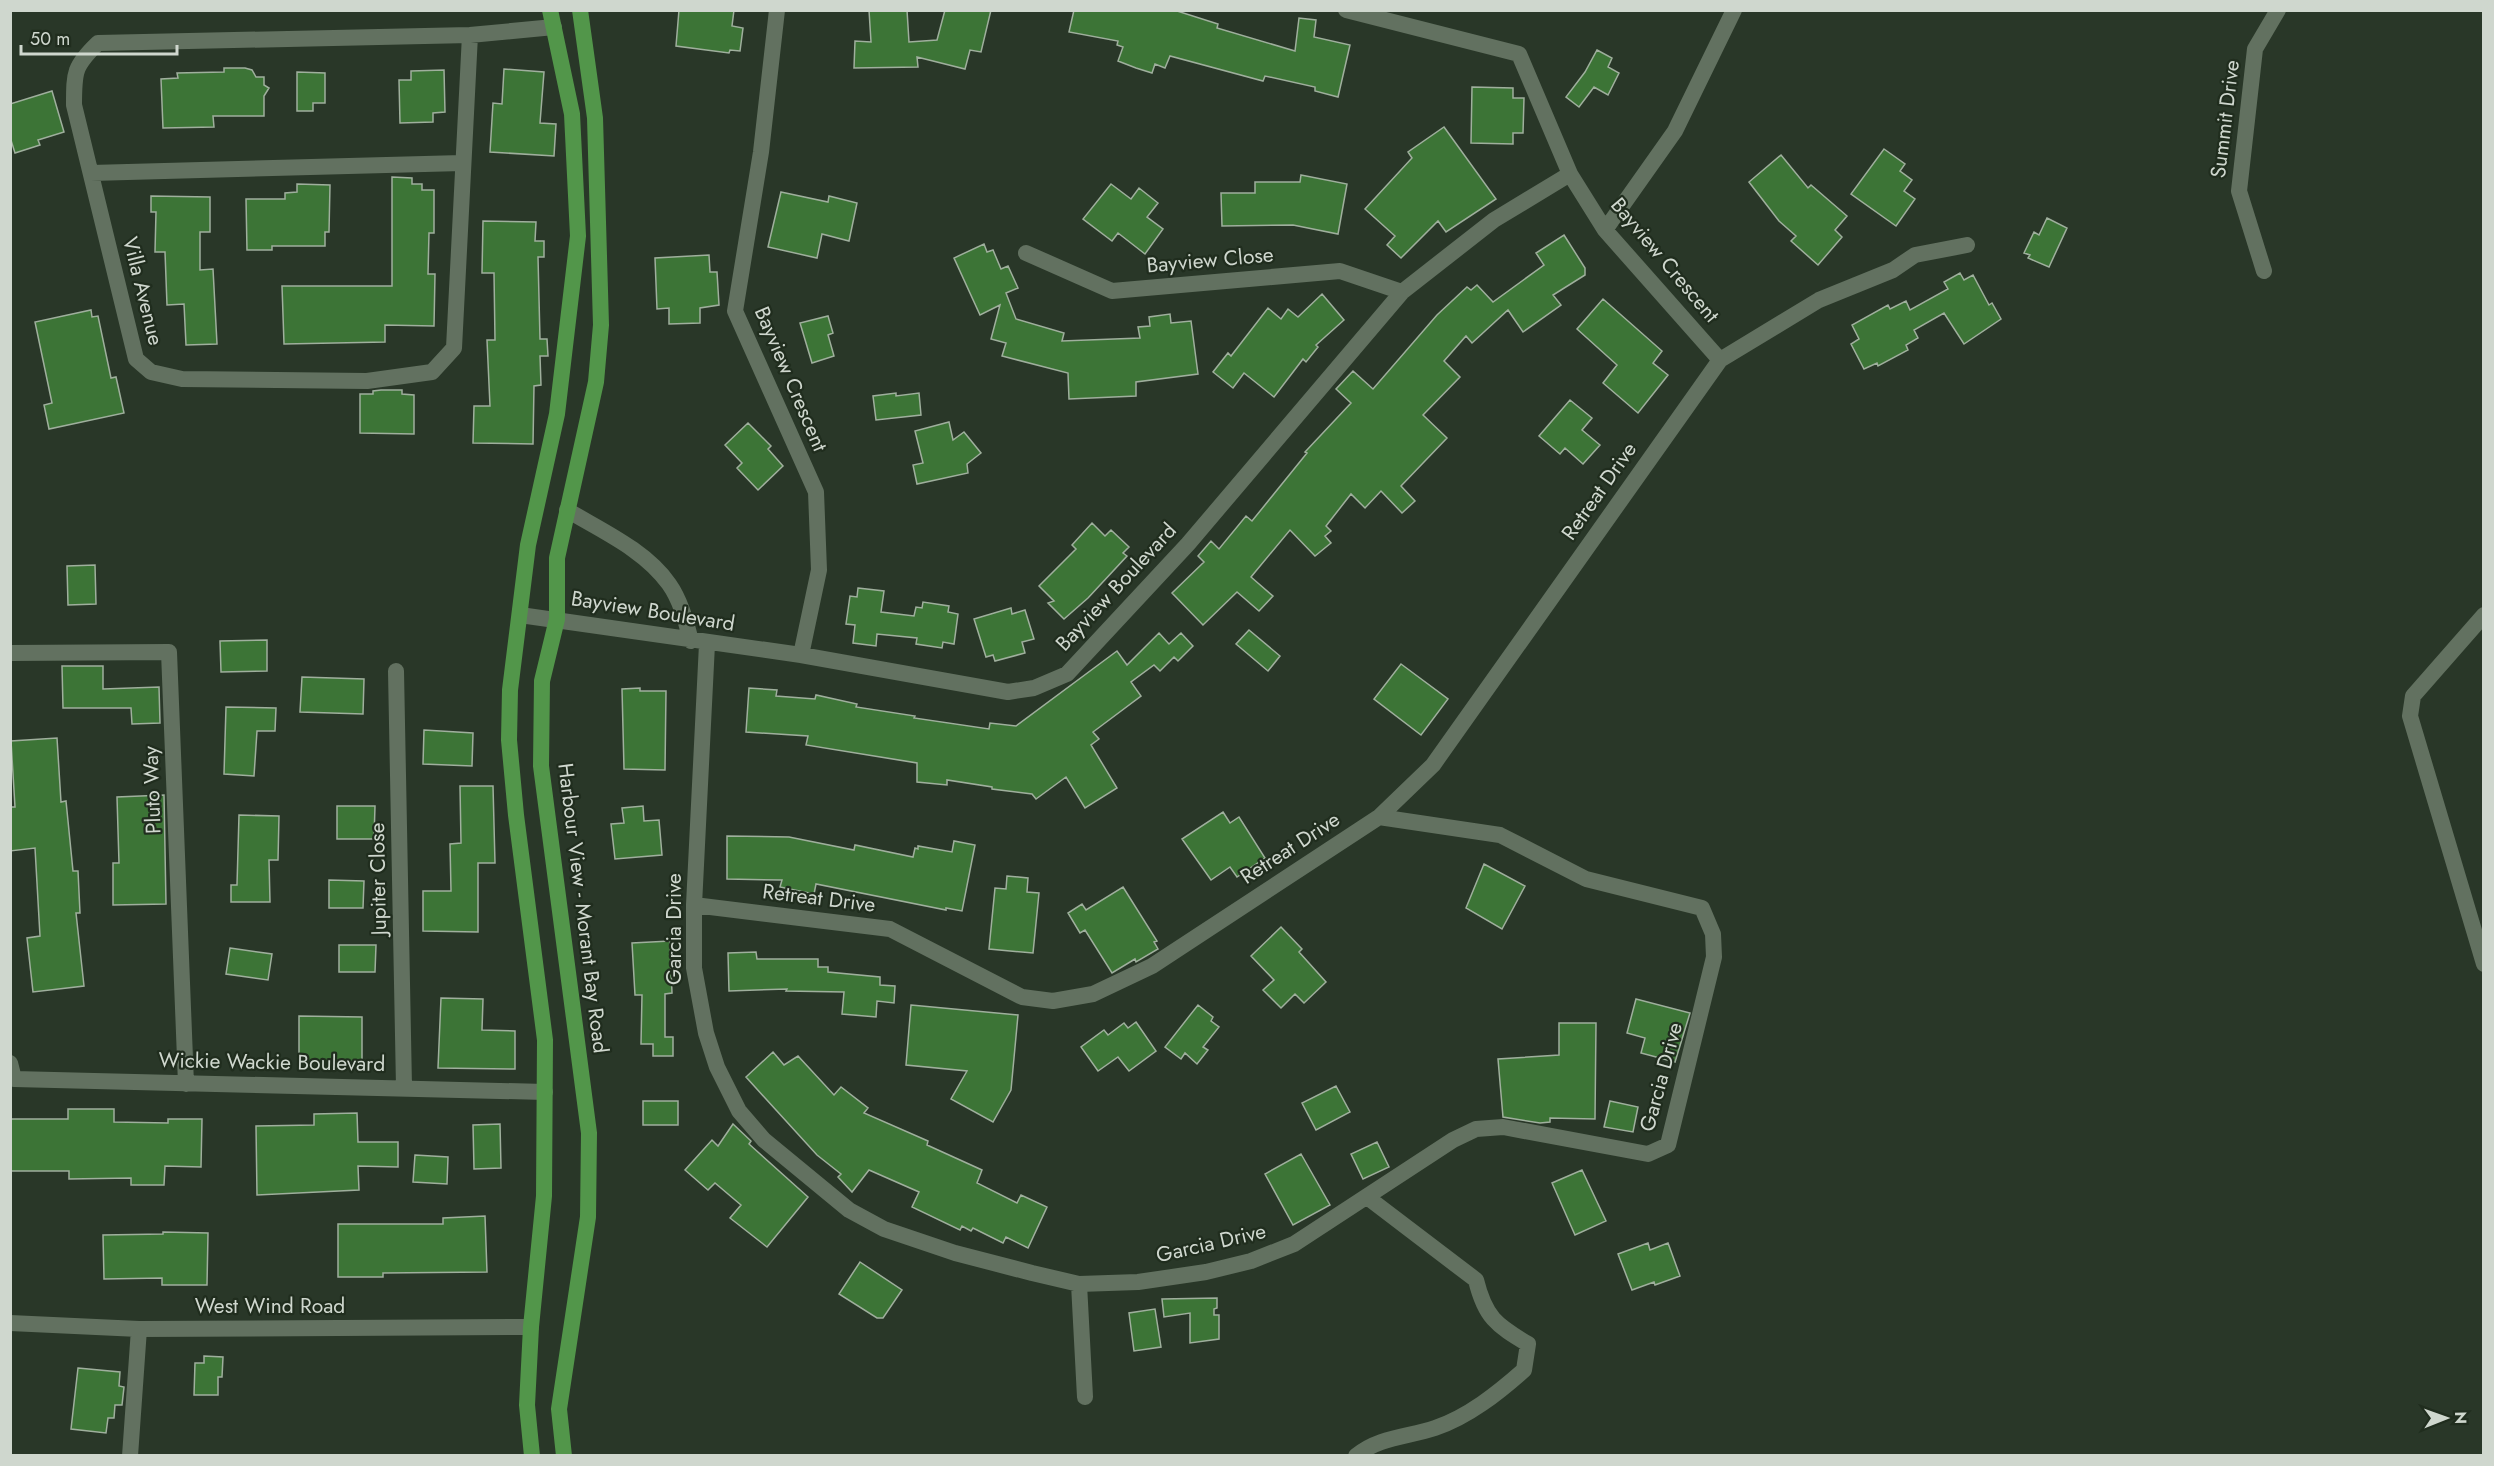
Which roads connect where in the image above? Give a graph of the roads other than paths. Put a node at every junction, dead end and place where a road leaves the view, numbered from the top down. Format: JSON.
{"nodes":[{"id":1,"x":550,"y":10,"type":"edge"},
{"id":2,"x":580,"y":10,"type":"edge"},
{"id":3,"x":777,"y":10,"type":"edge"},
{"id":4,"x":1346,"y":10,"type":"edge"},
{"id":5,"x":1734,"y":10,"type":"edge"},
{"id":6,"x":2278,"y":10,"type":"edge"},
{"id":7,"x":554,"y":27,"type":"junction"},
{"id":8,"x":470,"y":35,"type":"junction"},
{"id":9,"x":462,"y":163,"type":"junction"},
{"id":10,"x":91,"y":173,"type":"junction"},
{"id":11,"x":1570,"y":174,"type":"junction"},
{"id":12,"x":1605,"y":230,"type":"junction"},
{"id":13,"x":1967,"y":245,"type":"dead end"},
{"id":14,"x":1026,"y":253,"type":"dead end"},
{"id":15,"x":2264,"y":271,"type":"dead end"},
{"id":16,"x":1402,"y":292,"type":"junction"},
{"id":17,"x":1720,"y":360,"type":"junction"},
{"id":18,"x":567,"y":510,"type":"junction"},
{"id":19,"x":520,"y":615,"type":"junction"},
{"id":20,"x":2484,"y":615,"type":"edge"},
{"id":21,"x":557,"y":619,"type":"junction"},
{"id":22,"x":699,"y":643,"type":"junction"},
{"id":23,"x":10,"y":653,"type":"edge"},
{"id":24,"x":801,"y":655,"type":"junction"},
{"id":25,"x":396,"y":671,"type":"dead end"},
{"id":26,"x":1379,"y":817,"type":"junction"},
{"id":27,"x":694,"y":905,"type":"junction"},
{"id":28,"x":2484,"y":964,"type":"edge"},
{"id":29,"x":10,"y":1063,"type":"edge"},
{"id":30,"x":186,"y":1084,"type":"junction"},
{"id":31,"x":404,"y":1087,"type":"junction"},
{"id":32,"x":545,"y":1092,"type":"junction"},
{"id":33,"x":1367,"y":1197,"type":"junction"},
{"id":34,"x":1079,"y":1284,"type":"junction"},
{"id":35,"x":10,"y":1323,"type":"edge"},
{"id":36,"x":531,"y":1327,"type":"junction"},
{"id":37,"x":139,"y":1329,"type":"junction"},
{"id":38,"x":1085,"y":1397,"type":"dead end"},
{"id":39,"x":130,"y":1455,"type":"edge"},
{"id":40,"x":532,"y":1455,"type":"edge"},
{"id":41,"x":564,"y":1455,"type":"edge"},
{"id":42,"x":1356,"y":1455,"type":"edge"}],
"edges":[{"from":1,"to":7,"type":"highway"},
{"from":2,"to":18,"type":"highway","name":"Harbour View - Morant Bay Road"},
{"from":3,"to":24,"type":"street","name":"Bayview Crescent"},
{"from":4,"to":11,"type":"street","name":"Bayview Crescent"},
{"from":5,"to":12,"type":"street"},
{"from":6,"to":15,"type":"street","name":"Summit Drive"},
{"from":7,"to":8,"type":"street","name":"Villa Avenue"},
{"from":7,"to":19,"type":"highway"},
{"from":8,"to":9,"type":"street","name":"Villa Avenue"},
{"from":8,"to":10,"type":"street","name":"Villa Avenue"},
{"from":9,"to":10,"type":"street"},
{"from":9,"to":10,"type":"street","name":"Villa Avenue"},
{"from":11,"to":12,"type":"street","name":"Bayview Crescent"},
{"from":11,"to":16,"type":"street","name":"Bayview Boulevard"},
{"from":12,"to":17,"type":"street","name":"Bayview Crescent"},
{"from":13,"to":17,"type":"street"},
{"from":14,"to":16,"type":"street","name":"Bayview Close"},
{"from":16,"to":24,"type":"street","name":"Bayview Boulevard"},
{"from":17,"to":26,"type":"street","name":"Retreat Drive"},
{"from":18,"to":21,"type":"highway","name":"Harbour View - Morant Bay Road"},
{"from":18,"to":22,"type":"street","name":"Garcia Drive"},
{"from":19,"to":21,"type":"street","name":"Bayview Boulevard"},
{"from":19,"to":32,"type":"highway"},
{"from":20,"to":28,"type":"street"},
{"from":21,"to":22,"type":"street","name":"Bayview Boulevard"},
{"from":21,"to":41,"type":"highway","name":"Harbour View - Morant Bay Road"},
{"from":22,"to":24,"type":"street","name":"Bayview Boulevard"},
{"from":22,"to":27,"type":"street","name":"Garcia Drive"},
{"from":23,"to":30,"type":"street","name":"Pluto Way"},
{"from":25,"to":31,"type":"street","name":"Jupiter Close"},
{"from":26,"to":27,"type":"street","name":"Retreat Drive"},
{"from":26,"to":33,"type":"street","name":"Garcia Drive"},
{"from":27,"to":34,"type":"street","name":"Garcia Drive"},
{"from":29,"to":30,"type":"street","name":"Wickie Wackie Boulevard"},
{"from":30,"to":31,"type":"street","name":"Wickie Wackie Boulevard"},
{"from":31,"to":32,"type":"street","name":"Wickie Wackie Boulevard"},
{"from":32,"to":36,"type":"highway"},
{"from":33,"to":34,"type":"street","name":"Garcia Drive"},
{"from":33,"to":42,"type":"street"},
{"from":34,"to":38,"type":"street"},
{"from":35,"to":37,"type":"street","name":"West Wind Road"},
{"from":36,"to":37,"type":"street","name":"West Wind Road"},
{"from":36,"to":40,"type":"highway"},
{"from":37,"to":39,"type":"street"}]}
